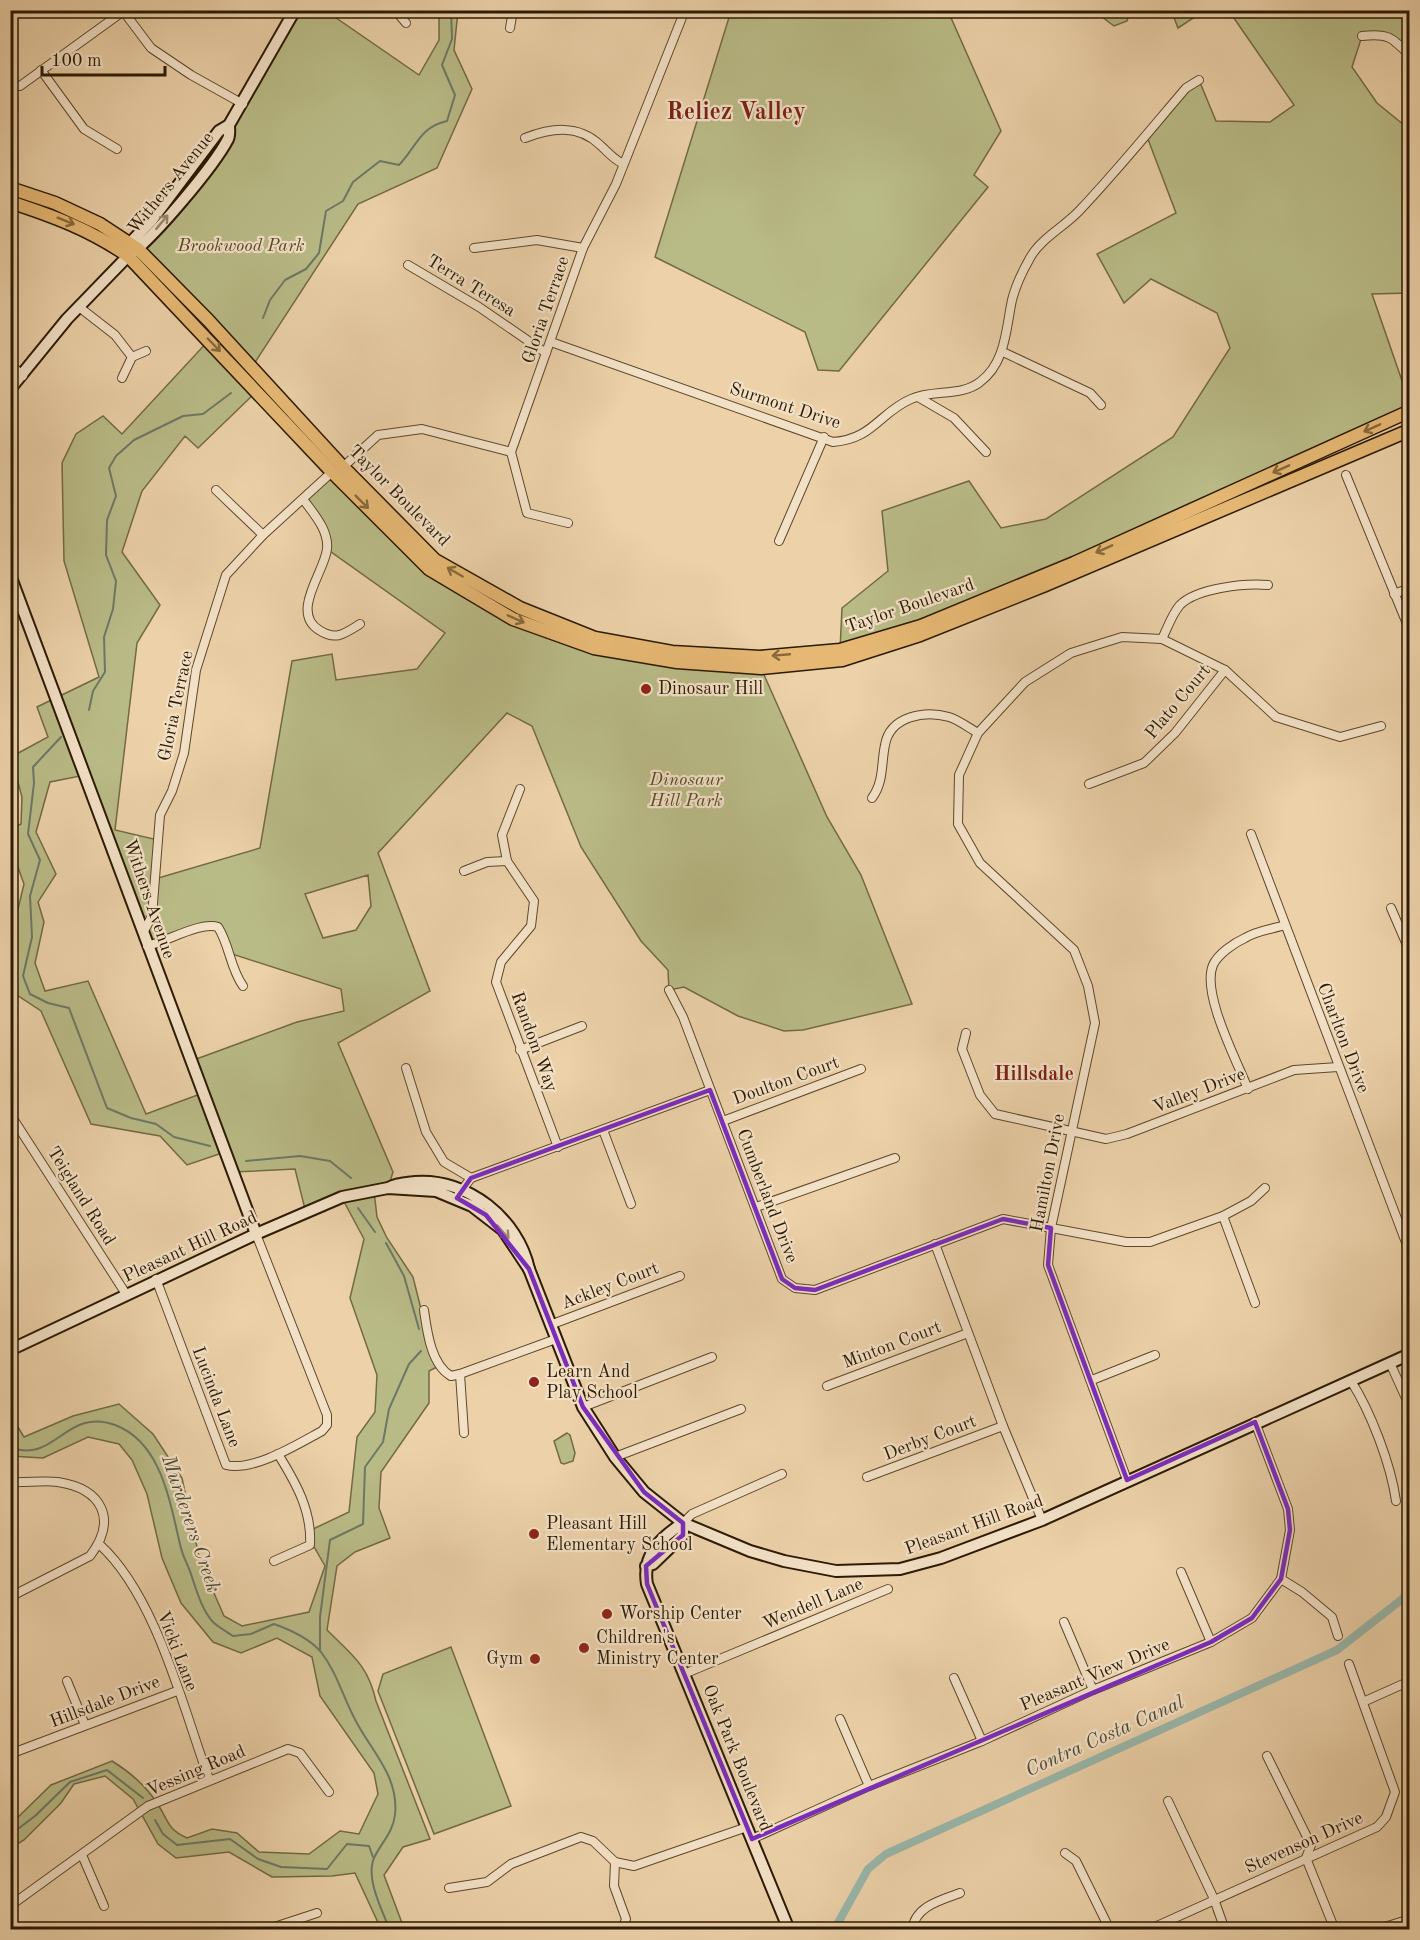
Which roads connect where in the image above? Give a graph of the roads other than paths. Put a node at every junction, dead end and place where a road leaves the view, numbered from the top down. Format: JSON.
{"nodes":[{"id":1,"x":295,"y":10,"type":"edge"},
{"id":2,"x":395,"y":10,"type":"edge"},
{"id":3,"x":513,"y":10,"type":"edge"},
{"id":4,"x":684,"y":10,"type":"edge"},
{"id":5,"x":124,"y":11,"type":"edge"},
{"id":6,"x":406,"y":23,"type":"dead end"},
{"id":7,"x":510,"y":28,"type":"dead end"},
{"id":8,"x":1362,"y":36,"type":"dead end"},
{"id":9,"x":1410,"y":56,"type":"edge"},
{"id":10,"x":41,"y":70,"type":"junction"},
{"id":11,"x":1199,"y":80,"type":"dead end"},
{"id":12,"x":10,"y":86,"type":"edge"},
{"id":13,"x":243,"y":104,"type":"junction"},
{"id":14,"x":525,"y":138,"type":"dead end"},
{"id":15,"x":117,"y":149,"type":"dead end"},
{"id":16,"x":622,"y":163,"type":"junction"},
{"id":17,"x":10,"y":188,"type":"edge"},
{"id":18,"x":10,"y":202,"type":"edge"},
{"id":19,"x":474,"y":248,"type":"dead end"},
{"id":20,"x":583,"y":248,"type":"junction"},
{"id":21,"x":132,"y":250,"type":"junction"},
{"id":22,"x":408,"y":265,"type":"dead end"},
{"id":23,"x":79,"y":307,"type":"junction"},
{"id":24,"x":551,"y":342,"type":"junction"},
{"id":25,"x":146,"y":351,"type":"dead end"},
{"id":26,"x":1003,"y":352,"type":"junction"},
{"id":27,"x":546,"y":353,"type":"junction"},
{"id":28,"x":132,"y":357,"type":"junction"},
{"id":29,"x":10,"y":364,"type":"edge"},
{"id":30,"x":23,"y":376,"type":"junction"},
{"id":31,"x":122,"y":378,"type":"dead end"},
{"id":32,"x":10,"y":389,"type":"edge"},
{"id":33,"x":918,"y":397,"type":"junction"},
{"id":34,"x":1101,"y":405,"type":"dead end"},
{"id":35,"x":1410,"y":411,"type":"edge"},
{"id":36,"x":1410,"y":430,"type":"edge"},
{"id":37,"x":824,"y":437,"type":"junction"},
{"id":38,"x":511,"y":452,"type":"junction"},
{"id":39,"x":986,"y":452,"type":"dead end"},
{"id":40,"x":338,"y":470,"type":"junction"},
{"id":41,"x":1346,"y":475,"type":"dead end"},
{"id":42,"x":216,"y":490,"type":"dead end"},
{"id":43,"x":303,"y":499,"type":"junction"},
{"id":44,"x":568,"y":523,"type":"dead end"},
{"id":45,"x":263,"y":535,"type":"junction"},
{"id":46,"x":779,"y":541,"type":"dead end"},
{"id":47,"x":10,"y":575,"type":"edge"},
{"id":48,"x":1268,"y":585,"type":"dead end"},
{"id":49,"x":1410,"y":588,"type":"edge"},
{"id":50,"x":1394,"y":594,"type":"junction"},
{"id":51,"x":360,"y":624,"type":"dead end"},
{"id":52,"x":1410,"y":631,"type":"edge"},
{"id":53,"x":1161,"y":639,"type":"junction"},
{"id":54,"x":1225,"y":670,"type":"junction"},
{"id":55,"x":1381,"y":726,"type":"dead end"},
{"id":56,"x":978,"y":733,"type":"junction"},
{"id":57,"x":1089,"y":784,"type":"dead end"},
{"id":58,"x":520,"y":789,"type":"dead end"},
{"id":59,"x":872,"y":798,"type":"dead end"},
{"id":60,"x":1251,"y":834,"type":"dead end"},
{"id":61,"x":507,"y":861,"type":"junction"},
{"id":62,"x":465,"y":871,"type":"dead end"},
{"id":63,"x":1391,"y":908,"type":"dead end"},
{"id":64,"x":1285,"y":925,"type":"junction"},
{"id":65,"x":144,"y":931,"type":"junction"},
{"id":66,"x":147,"y":946,"type":"junction"},
{"id":67,"x":1410,"y":952,"type":"edge"},
{"id":68,"x":243,"y":986,"type":"dead end"},
{"id":69,"x":669,"y":990,"type":"dead end"},
{"id":70,"x":582,"y":1026,"type":"dead end"},
{"id":71,"x":966,"y":1033,"type":"dead end"},
{"id":72,"x":520,"y":1050,"type":"junction"},
{"id":73,"x":1338,"y":1067,"type":"junction"},
{"id":74,"x":406,"y":1068,"type":"dead end"},
{"id":75,"x":861,"y":1070,"type":"dead end"},
{"id":76,"x":1248,"y":1089,"type":"junction"},
{"id":77,"x":710,"y":1090,"type":"junction"},
{"id":78,"x":10,"y":1114,"type":"edge"},
{"id":79,"x":723,"y":1121,"type":"junction"},
{"id":80,"x":603,"y":1130,"type":"junction"},
{"id":81,"x":1070,"y":1132,"type":"junction"},
{"id":82,"x":558,"y":1147,"type":"junction"},
{"id":83,"x":895,"y":1158,"type":"dead end"},
{"id":84,"x":471,"y":1178,"type":"junction"},
{"id":85,"x":1265,"y":1188,"type":"dead end"},
{"id":86,"x":459,"y":1193,"type":"junction"},
{"id":87,"x":631,"y":1204,"type":"dead end"},
{"id":88,"x":756,"y":1207,"type":"junction"},
{"id":89,"x":1223,"y":1216,"type":"junction"},
{"id":90,"x":1051,"y":1228,"type":"junction"},
{"id":91,"x":256,"y":1234,"type":"junction"},
{"id":92,"x":935,"y":1244,"type":"junction"},
{"id":93,"x":1410,"y":1253,"type":"edge"},
{"id":94,"x":680,"y":1276,"type":"dead end"},
{"id":95,"x":156,"y":1279,"type":"junction"},
{"id":96,"x":126,"y":1294,"type":"junction"},
{"id":97,"x":1255,"y":1303,"type":"dead end"},
{"id":98,"x":424,"y":1311,"type":"dead end"},
{"id":99,"x":550,"y":1325,"type":"junction"},
{"id":100,"x":968,"y":1333,"type":"junction"},
{"id":101,"x":556,"y":1339,"type":"junction"},
{"id":102,"x":10,"y":1350,"type":"edge"},
{"id":103,"x":1410,"y":1354,"type":"edge"},
{"id":104,"x":1155,"y":1355,"type":"dead end"},
{"id":105,"x":712,"y":1357,"type":"dead end"},
{"id":106,"x":1390,"y":1363,"type":"junction"},
{"id":107,"x":460,"y":1374,"type":"junction"},
{"id":108,"x":1092,"y":1380,"type":"junction"},
{"id":109,"x":1351,"y":1381,"type":"junction"},
{"id":110,"x":827,"y":1386,"type":"dead end"},
{"id":111,"x":583,"y":1407,"type":"junction"},
{"id":112,"x":1410,"y":1407,"type":"edge"},
{"id":113,"x":741,"y":1409,"type":"dead end"},
{"id":114,"x":1255,"y":1422,"type":"junction"},
{"id":115,"x":1003,"y":1426,"type":"junction"},
{"id":116,"x":464,"y":1433,"type":"dead end"},
{"id":117,"x":278,"y":1454,"type":"junction"},
{"id":118,"x":615,"y":1457,"type":"junction"},
{"id":119,"x":782,"y":1474,"type":"dead end"},
{"id":120,"x":867,"y":1477,"type":"dead end"},
{"id":121,"x":1127,"y":1480,"type":"junction"},
{"id":122,"x":10,"y":1482,"type":"edge"},
{"id":123,"x":1396,"y":1501,"type":"dead end"},
{"id":124,"x":1042,"y":1520,"type":"junction"},
{"id":125,"x":683,"y":1523,"type":"junction"},
{"id":126,"x":99,"y":1544,"type":"junction"},
{"id":127,"x":274,"y":1561,"type":"dead end"},
{"id":128,"x":1181,"y":1572,"type":"dead end"},
{"id":129,"x":1281,"y":1579,"type":"junction"},
{"id":130,"x":888,"y":1589,"type":"dead end"},
{"id":131,"x":10,"y":1597,"type":"edge"},
{"id":132,"x":1064,"y":1622,"type":"dead end"},
{"id":133,"x":1338,"y":1636,"type":"dead end"},
{"id":134,"x":1211,"y":1641,"type":"junction"},
{"id":135,"x":1349,"y":1664,"type":"dead end"},
{"id":136,"x":684,"y":1674,"type":"junction"},
{"id":137,"x":954,"y":1678,"type":"dead end"},
{"id":138,"x":67,"y":1681,"type":"dead end"},
{"id":139,"x":1410,"y":1681,"type":"edge"},
{"id":140,"x":177,"y":1690,"type":"junction"},
{"id":141,"x":1093,"y":1690,"type":"junction"},
{"id":142,"x":1363,"y":1702,"type":"junction"},
{"id":143,"x":840,"y":1719,"type":"dead end"},
{"id":144,"x":85,"y":1725,"type":"junction"},
{"id":145,"x":982,"y":1742,"type":"junction"},
{"id":146,"x":10,"y":1754,"type":"edge"},
{"id":147,"x":1267,"y":1756,"type":"dead end"},
{"id":148,"x":209,"y":1779,"type":"junction"},
{"id":149,"x":869,"y":1786,"type":"junction"},
{"id":150,"x":329,"y":1792,"type":"dead end"},
{"id":151,"x":1168,"y":1801,"type":"dead end"},
{"id":152,"x":747,"y":1827,"type":"junction"},
{"id":153,"x":752,"y":1839,"type":"junction"},
{"id":154,"x":1065,"y":1853,"type":"dead end"},
{"id":155,"x":82,"y":1855,"type":"junction"},
{"id":156,"x":1306,"y":1858,"type":"junction"},
{"id":157,"x":615,"y":1862,"type":"junction"},
{"id":158,"x":449,"y":1888,"type":"dead end"},
{"id":159,"x":960,"y":1893,"type":"dead end"},
{"id":160,"x":1214,"y":1899,"type":"junction"},
{"id":161,"x":10,"y":1906,"type":"edge"},
{"id":162,"x":104,"y":1906,"type":"dead end"},
{"id":163,"x":317,"y":1913,"type":"dead end"},
{"id":164,"x":1410,"y":1919,"type":"edge"},
{"id":165,"x":265,"y":1929,"type":"edge"},
{"id":166,"x":622,"y":1929,"type":"edge"},
{"id":167,"x":789,"y":1929,"type":"edge"},
{"id":168,"x":912,"y":1929,"type":"edge"},
{"id":169,"x":1110,"y":1929,"type":"edge"},
{"id":170,"x":1148,"y":1929,"type":"edge"},
{"id":171,"x":1225,"y":1929,"type":"edge"},
{"id":172,"x":1335,"y":1929,"type":"edge"},
{"id":173,"x":1375,"y":1929,"type":"edge"}],
"edges":[{"from":1,"to":13,"type":"street","name":"Withers Avenue"},
{"from":2,"to":6,"type":"street"},
{"from":3,"to":7,"type":"street"},
{"from":4,"to":16,"type":"street","name":"Gloria Terrace"},
{"from":5,"to":10,"type":"street"},
{"from":5,"to":13,"type":"street"},
{"from":8,"to":9,"type":"street"},
{"from":10,"to":12,"type":"street"},
{"from":10,"to":15,"type":"street"},
{"from":11,"to":26,"type":"street","name":"Surmont Drive"},
{"from":13,"to":21,"type":"street","name":"Withers Avenue"},
{"from":14,"to":16,"type":"street"},
{"from":16,"to":20,"type":"street","name":"Gloria Terrace"},
{"from":17,"to":21,"type":"main road","name":"Taylor Boulevard"},
{"from":18,"to":21,"type":"main road","name":"Taylor Boulevard","one_way":true},
{"from":19,"to":20,"type":"street"},
{"from":20,"to":24,"type":"street","name":"Gloria Terrace"},
{"from":21,"to":23,"type":"street","name":"Withers Avenue"},
{"from":21,"to":40,"type":"main road","name":"Taylor Boulevard"},
{"from":22,"to":27,"type":"street","name":"Terra Teresa"},
{"from":23,"to":28,"type":"street"},
{"from":23,"to":30,"type":"street","name":"Withers Avenue"},
{"from":24,"to":27,"type":"street","name":"Gloria Terrace"},
{"from":24,"to":37,"type":"street","name":"Surmont Drive"},
{"from":25,"to":28,"type":"street"},
{"from":26,"to":33,"type":"street","name":"Surmont Drive"},
{"from":26,"to":34,"type":"street"},
{"from":27,"to":38,"type":"street","name":"Gloria Terrace"},
{"from":28,"to":31,"type":"street"},
{"from":29,"to":30,"type":"street"},
{"from":30,"to":32,"type":"street","name":"Withers Avenue"},
{"from":33,"to":37,"type":"street","name":"Surmont Drive"},
{"from":33,"to":39,"type":"street"},
{"from":35,"to":40,"type":"main road","name":"Taylor Boulevard","one_way":true},
{"from":40,"to":36,"type":"main road","name":"Taylor Boulevard","one_way":true},
{"from":37,"to":46,"type":"street"},
{"from":38,"to":40,"type":"street","name":"Gloria Terrace"},
{"from":38,"to":44,"type":"street"},
{"from":40,"to":43,"type":"street","name":"Gloria Terrace"},
{"from":41,"to":50,"type":"street"},
{"from":42,"to":45,"type":"street"},
{"from":43,"to":45,"type":"street","name":"Gloria Terrace"},
{"from":43,"to":51,"type":"street"},
{"from":45,"to":65,"type":"street","name":"Gloria Terrace"},
{"from":47,"to":65,"type":"street","name":"Withers Avenue"},
{"from":48,"to":53,"type":"street"},
{"from":49,"to":50,"type":"street"},
{"from":50,"to":52,"type":"street"},
{"from":53,"to":54,"type":"street","name":"Hamilton Drive"},
{"from":53,"to":56,"type":"street","name":"Hamilton Drive"},
{"from":54,"to":55,"type":"street","name":"Hamilton Drive"},
{"from":54,"to":57,"type":"street","name":"Plato Court"},
{"from":56,"to":59,"type":"street"},
{"from":56,"to":81,"type":"street","name":"Hamilton Drive"},
{"from":58,"to":61,"type":"street","name":"Random Way"},
{"from":60,"to":64,"type":"street","name":"Charlton Drive"},
{"from":61,"to":62,"type":"street"},
{"from":61,"to":72,"type":"street","name":"Random Way"},
{"from":63,"to":67,"type":"street"},
{"from":64,"to":73,"type":"street","name":"Charlton Drive"},
{"from":64,"to":76,"type":"street"},
{"from":65,"to":66,"type":"street","name":"Withers Avenue"},
{"from":66,"to":68,"type":"street"},
{"from":66,"to":91,"type":"street","name":"Withers Avenue"},
{"from":69,"to":77,"type":"street","name":"Cumberland Drive"},
{"from":70,"to":72,"type":"street"},
{"from":71,"to":81,"type":"street","name":"Valley Drive"},
{"from":72,"to":82,"type":"street","name":"Random Way"},
{"from":73,"to":76,"type":"street","name":"Valley Drive"},
{"from":73,"to":93,"type":"street","name":"Charlton Drive"},
{"from":74,"to":84,"type":"street"},
{"from":75,"to":79,"type":"street","name":"Doulton Court"},
{"from":76,"to":81,"type":"street","name":"Valley Drive"},
{"from":77,"to":79,"type":"street","name":"Cumberland Drive"},
{"from":77,"to":80,"type":"street"},
{"from":78,"to":96,"type":"street","name":"Teigland Road"},
{"from":79,"to":88,"type":"street","name":"Cumberland Drive"},
{"from":80,"to":82,"type":"street"},
{"from":80,"to":87,"type":"street"},
{"from":81,"to":90,"type":"street","name":"Hamilton Drive"},
{"from":82,"to":84,"type":"street"},
{"from":83,"to":88,"type":"street"},
{"from":84,"to":86,"type":"street"},
{"from":85,"to":89,"type":"street","name":"Cumberland Drive"},
{"from":86,"to":91,"type":"street","name":"Pleasant Hill Road"},
{"from":86,"to":99,"type":"street","name":"Pleasant Hill Road"},
{"from":88,"to":92,"type":"street","name":"Cumberland Drive"},
{"from":89,"to":90,"type":"street","name":"Cumberland Drive"},
{"from":89,"to":97,"type":"street"},
{"from":90,"to":92,"type":"street","name":"Cumberland Drive"},
{"from":90,"to":108,"type":"street","name":"Hamilton Drive"},
{"from":91,"to":95,"type":"street","name":"Pleasant Hill Road"},
{"from":91,"to":117,"type":"street","name":"Lucinda Lane"},
{"from":92,"to":100,"type":"street"},
{"from":94,"to":99,"type":"street","name":"Ackley Court"},
{"from":95,"to":96,"type":"street","name":"Pleasant Hill Road"},
{"from":95,"to":117,"type":"street","name":"Lucinda Lane"},
{"from":96,"to":102,"type":"street","name":"Pleasant Hill Road"},
{"from":98,"to":107,"type":"street"},
{"from":99,"to":101,"type":"street","name":"Pleasant Hill Road"},
{"from":100,"to":110,"type":"street","name":"Minton Court"},
{"from":100,"to":115,"type":"street"},
{"from":101,"to":107,"type":"street"},
{"from":101,"to":111,"type":"street","name":"Pleasant Hill Road"},
{"from":103,"to":106,"type":"street","name":"Pleasant Hill Road"},
{"from":104,"to":108,"type":"street"},
{"from":105,"to":111,"type":"street"},
{"from":106,"to":109,"type":"street","name":"Pleasant Hill Road"},
{"from":106,"to":112,"type":"street"},
{"from":107,"to":116,"type":"street"},
{"from":108,"to":121,"type":"street","name":"Hamilton Drive"},
{"from":109,"to":114,"type":"street","name":"Pleasant Hill Road"},
{"from":109,"to":123,"type":"street"},
{"from":111,"to":118,"type":"street","name":"Pleasant Hill Road"},
{"from":113,"to":118,"type":"street"},
{"from":114,"to":121,"type":"street","name":"Pleasant Hill Road"},
{"from":114,"to":129,"type":"street","name":"Pleasant View Drive"},
{"from":115,"to":120,"type":"street","name":"Derby Court"},
{"from":115,"to":124,"type":"street"},
{"from":117,"to":127,"type":"street"},
{"from":118,"to":125,"type":"street","name":"Pleasant Hill Road"},
{"from":119,"to":125,"type":"street"},
{"from":121,"to":124,"type":"street","name":"Pleasant Hill Road"},
{"from":122,"to":126,"type":"street"},
{"from":124,"to":125,"type":"street","name":"Pleasant Hill Road"},
{"from":125,"to":136,"type":"street","name":"Oak Park Boulevard"},
{"from":126,"to":131,"type":"street"},
{"from":126,"to":140,"type":"street","name":"Vicki Lane"},
{"from":128,"to":134,"type":"street"},
{"from":129,"to":133,"type":"street"},
{"from":129,"to":134,"type":"street","name":"Pleasant View Drive"},
{"from":130,"to":136,"type":"street","name":"Wendell Lane"},
{"from":132,"to":141,"type":"street"},
{"from":134,"to":141,"type":"street","name":"Pleasant View Drive"},
{"from":135,"to":142,"type":"street","name":"Stevenson Drive"},
{"from":136,"to":152,"type":"street","name":"Oak Park Boulevard"},
{"from":137,"to":145,"type":"street"},
{"from":138,"to":144,"type":"street"},
{"from":139,"to":142,"type":"street"},
{"from":140,"to":144,"type":"street","name":"Hillsdale Drive"},
{"from":140,"to":148,"type":"street","name":"Vicki Lane"},
{"from":141,"to":145,"type":"street","name":"Pleasant View Drive"},
{"from":142,"to":156,"type":"street","name":"Stevenson Drive"},
{"from":143,"to":149,"type":"street"},
{"from":144,"to":146,"type":"street","name":"Hillsdale Drive"},
{"from":145,"to":149,"type":"street","name":"Pleasant View Drive"},
{"from":147,"to":156,"type":"street"},
{"from":148,"to":150,"type":"street","name":"Vessing Road"},
{"from":148,"to":155,"type":"street","name":"Vessing Road"},
{"from":149,"to":153,"type":"street","name":"Pleasant View Drive"},
{"from":151,"to":160,"type":"street"},
{"from":152,"to":153,"type":"street","name":"Oak Park Boulevard"},
{"from":152,"to":157,"type":"street"},
{"from":153,"to":167,"type":"street","name":"Oak Park Boulevard"},
{"from":154,"to":169,"type":"street"},
{"from":155,"to":161,"type":"street","name":"Vessing Road"},
{"from":155,"to":162,"type":"street"},
{"from":156,"to":160,"type":"street","name":"Stevenson Drive"},
{"from":156,"to":172,"type":"street"},
{"from":157,"to":158,"type":"street"},
{"from":157,"to":166,"type":"street"},
{"from":159,"to":168,"type":"street"},
{"from":160,"to":170,"type":"street","name":"Stevenson Drive"},
{"from":160,"to":171,"type":"street"},
{"from":163,"to":165,"type":"street"},
{"from":164,"to":173,"type":"street"}]}
